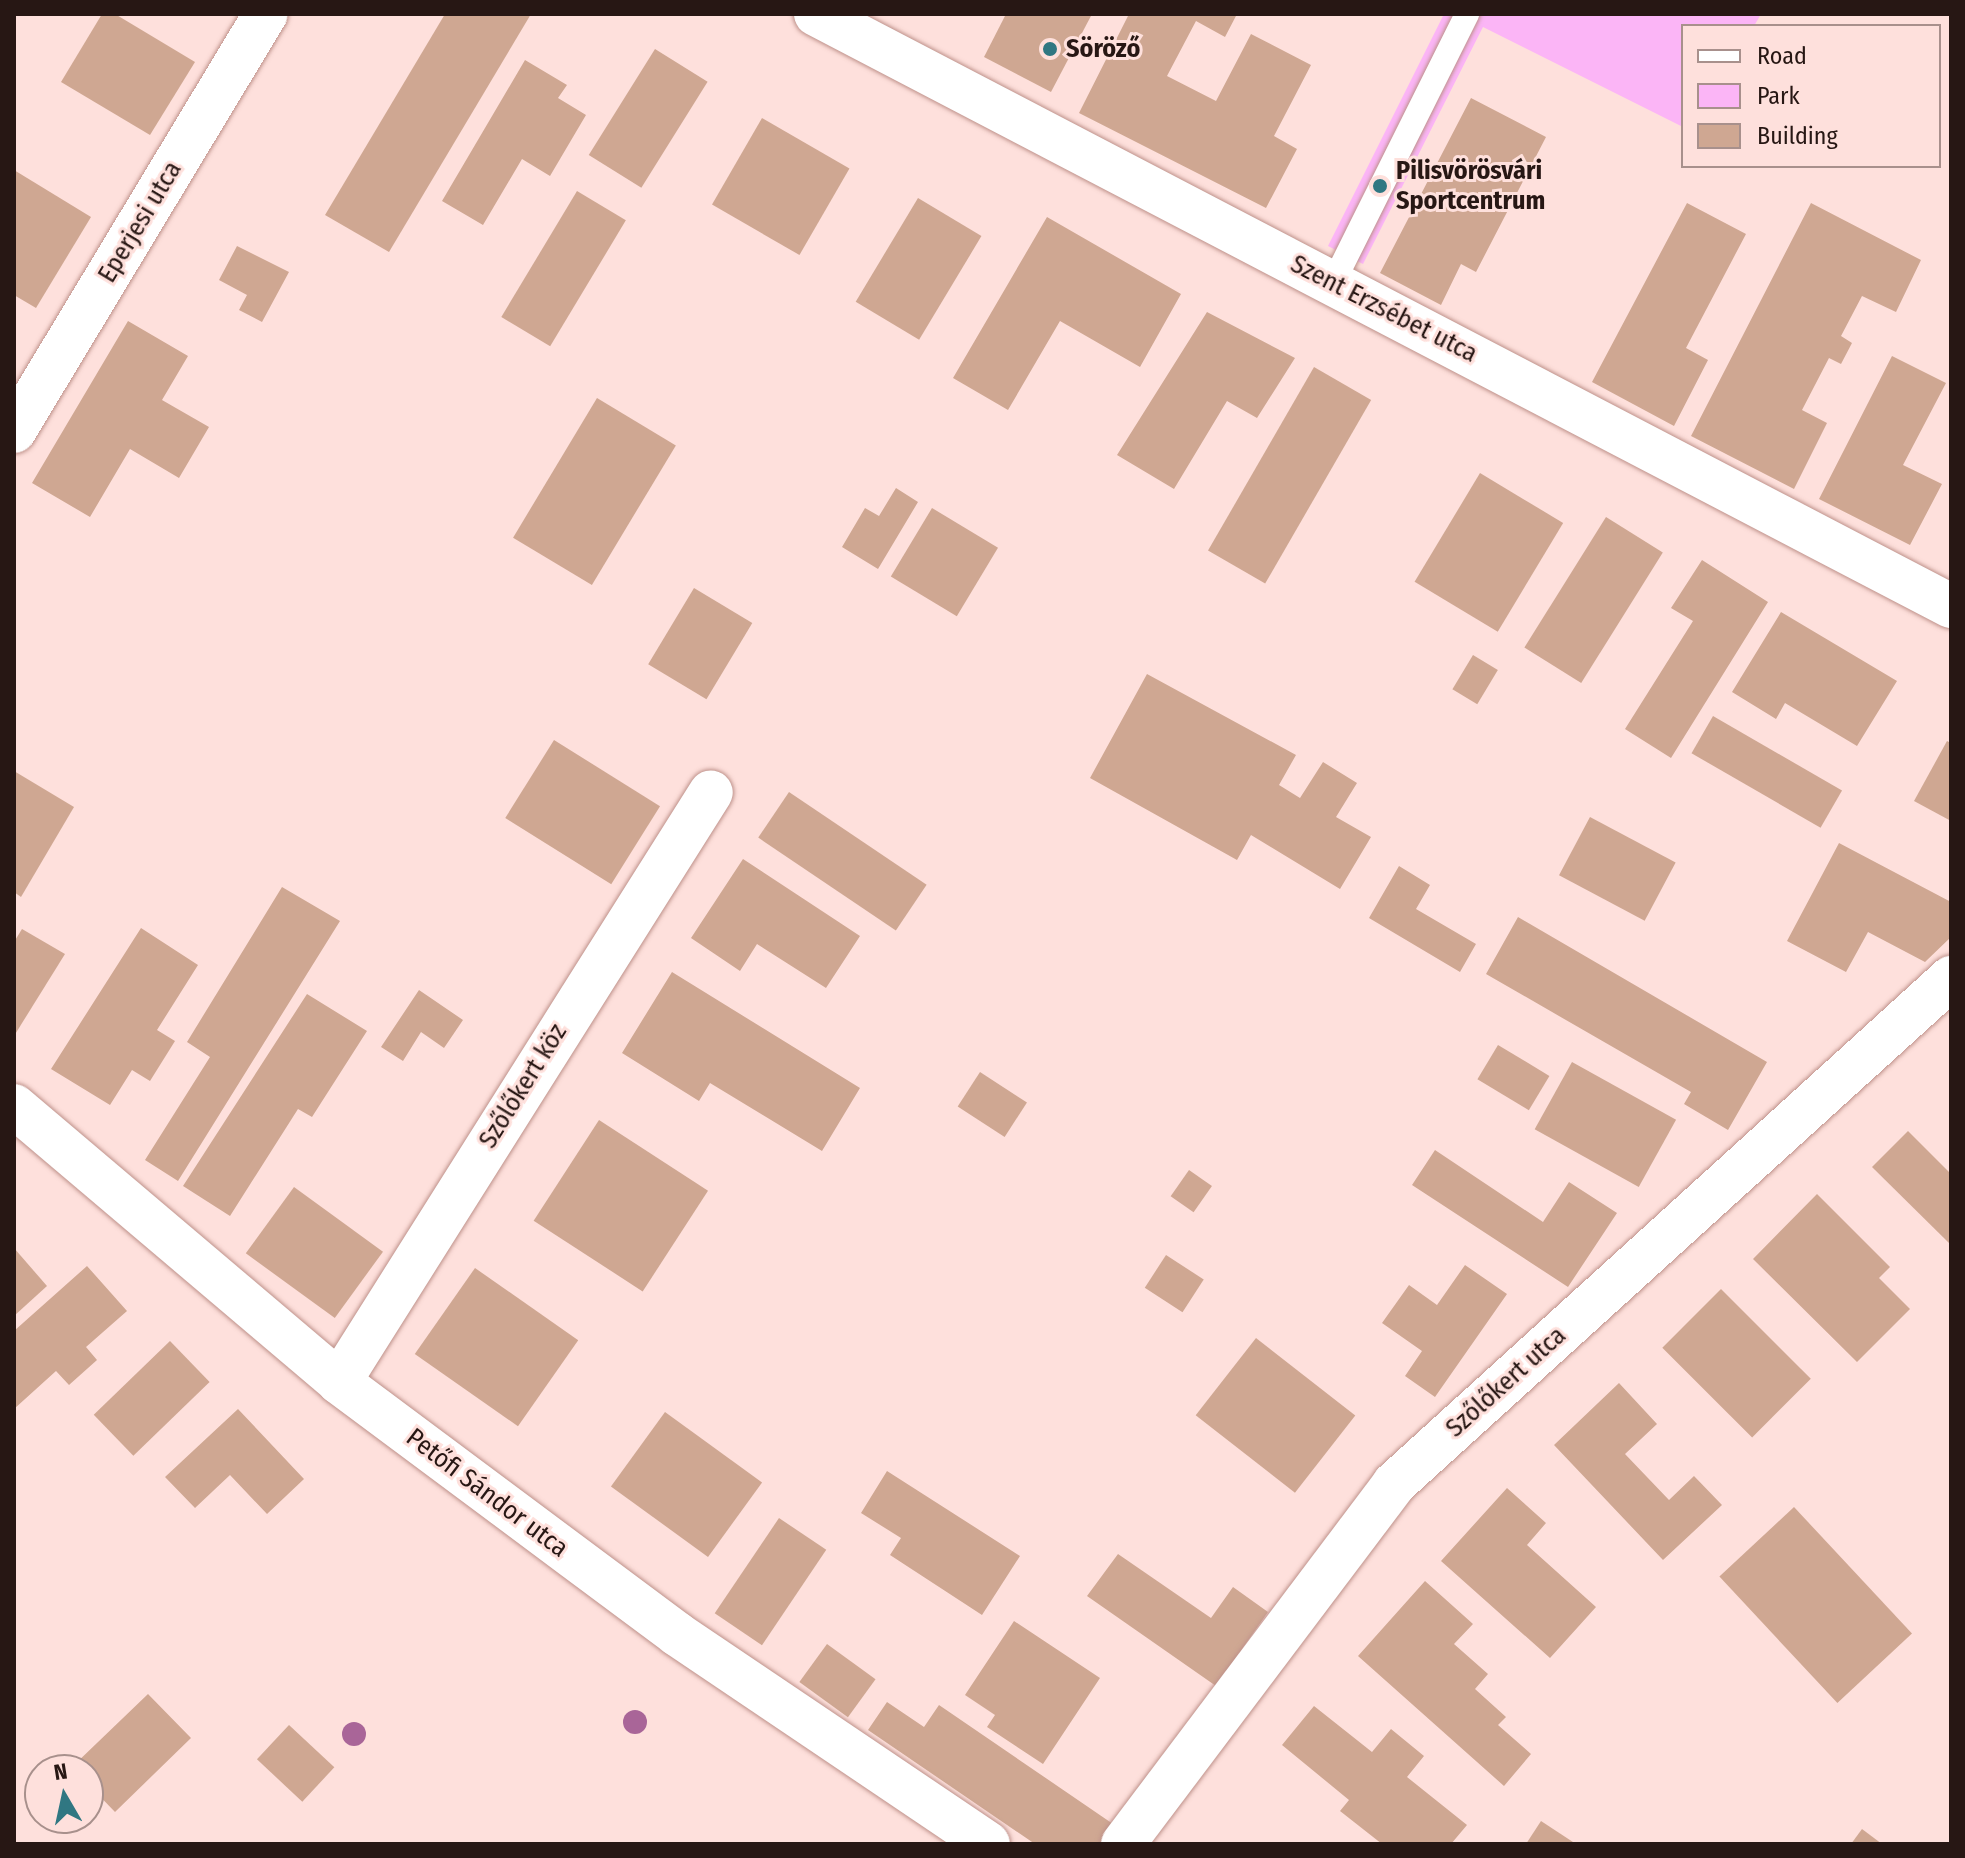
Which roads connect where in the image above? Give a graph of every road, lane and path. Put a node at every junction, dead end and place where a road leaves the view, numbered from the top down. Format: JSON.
{"nodes":[{"id":1,"x":266,"y":14,"type":"edge"},
{"id":2,"x":816,"y":14,"type":"edge"},
{"id":3,"x":1467,"y":14,"type":"edge"},
{"id":4,"x":1333,"y":283,"type":"junction"},
{"id":5,"x":14,"y":431,"type":"edge"},
{"id":6,"x":1951,"y":606,"type":"edge"},
{"id":7,"x":711,"y":792,"type":"dead end"},
{"id":8,"x":1951,"y":978,"type":"edge"},
{"id":9,"x":14,"y":1106,"type":"edge"},
{"id":10,"x":339,"y":1382,"type":"junction"},
{"id":11,"x":988,"y":1844,"type":"edge"},
{"id":12,"x":1123,"y":1844,"type":"edge"}],
"edges":[{"from":1,"to":5,"type":"street","name":"Eperjesi utca"},
{"from":2,"to":4,"type":"street","name":"Szent Erzsébet utca"},
{"from":3,"to":4,"type":"lane"},
{"from":4,"to":6,"type":"street","name":"Szent Erzsébet utca"},
{"from":7,"to":10,"type":"street","name":"Szőlőkert köz"},
{"from":8,"to":12,"type":"street","name":"Szőlőkert utca"},
{"from":9,"to":10,"type":"street","name":"Petőfi Sándor utca"},
{"from":10,"to":11,"type":"street","name":"Petőfi Sándor utca"}]}
